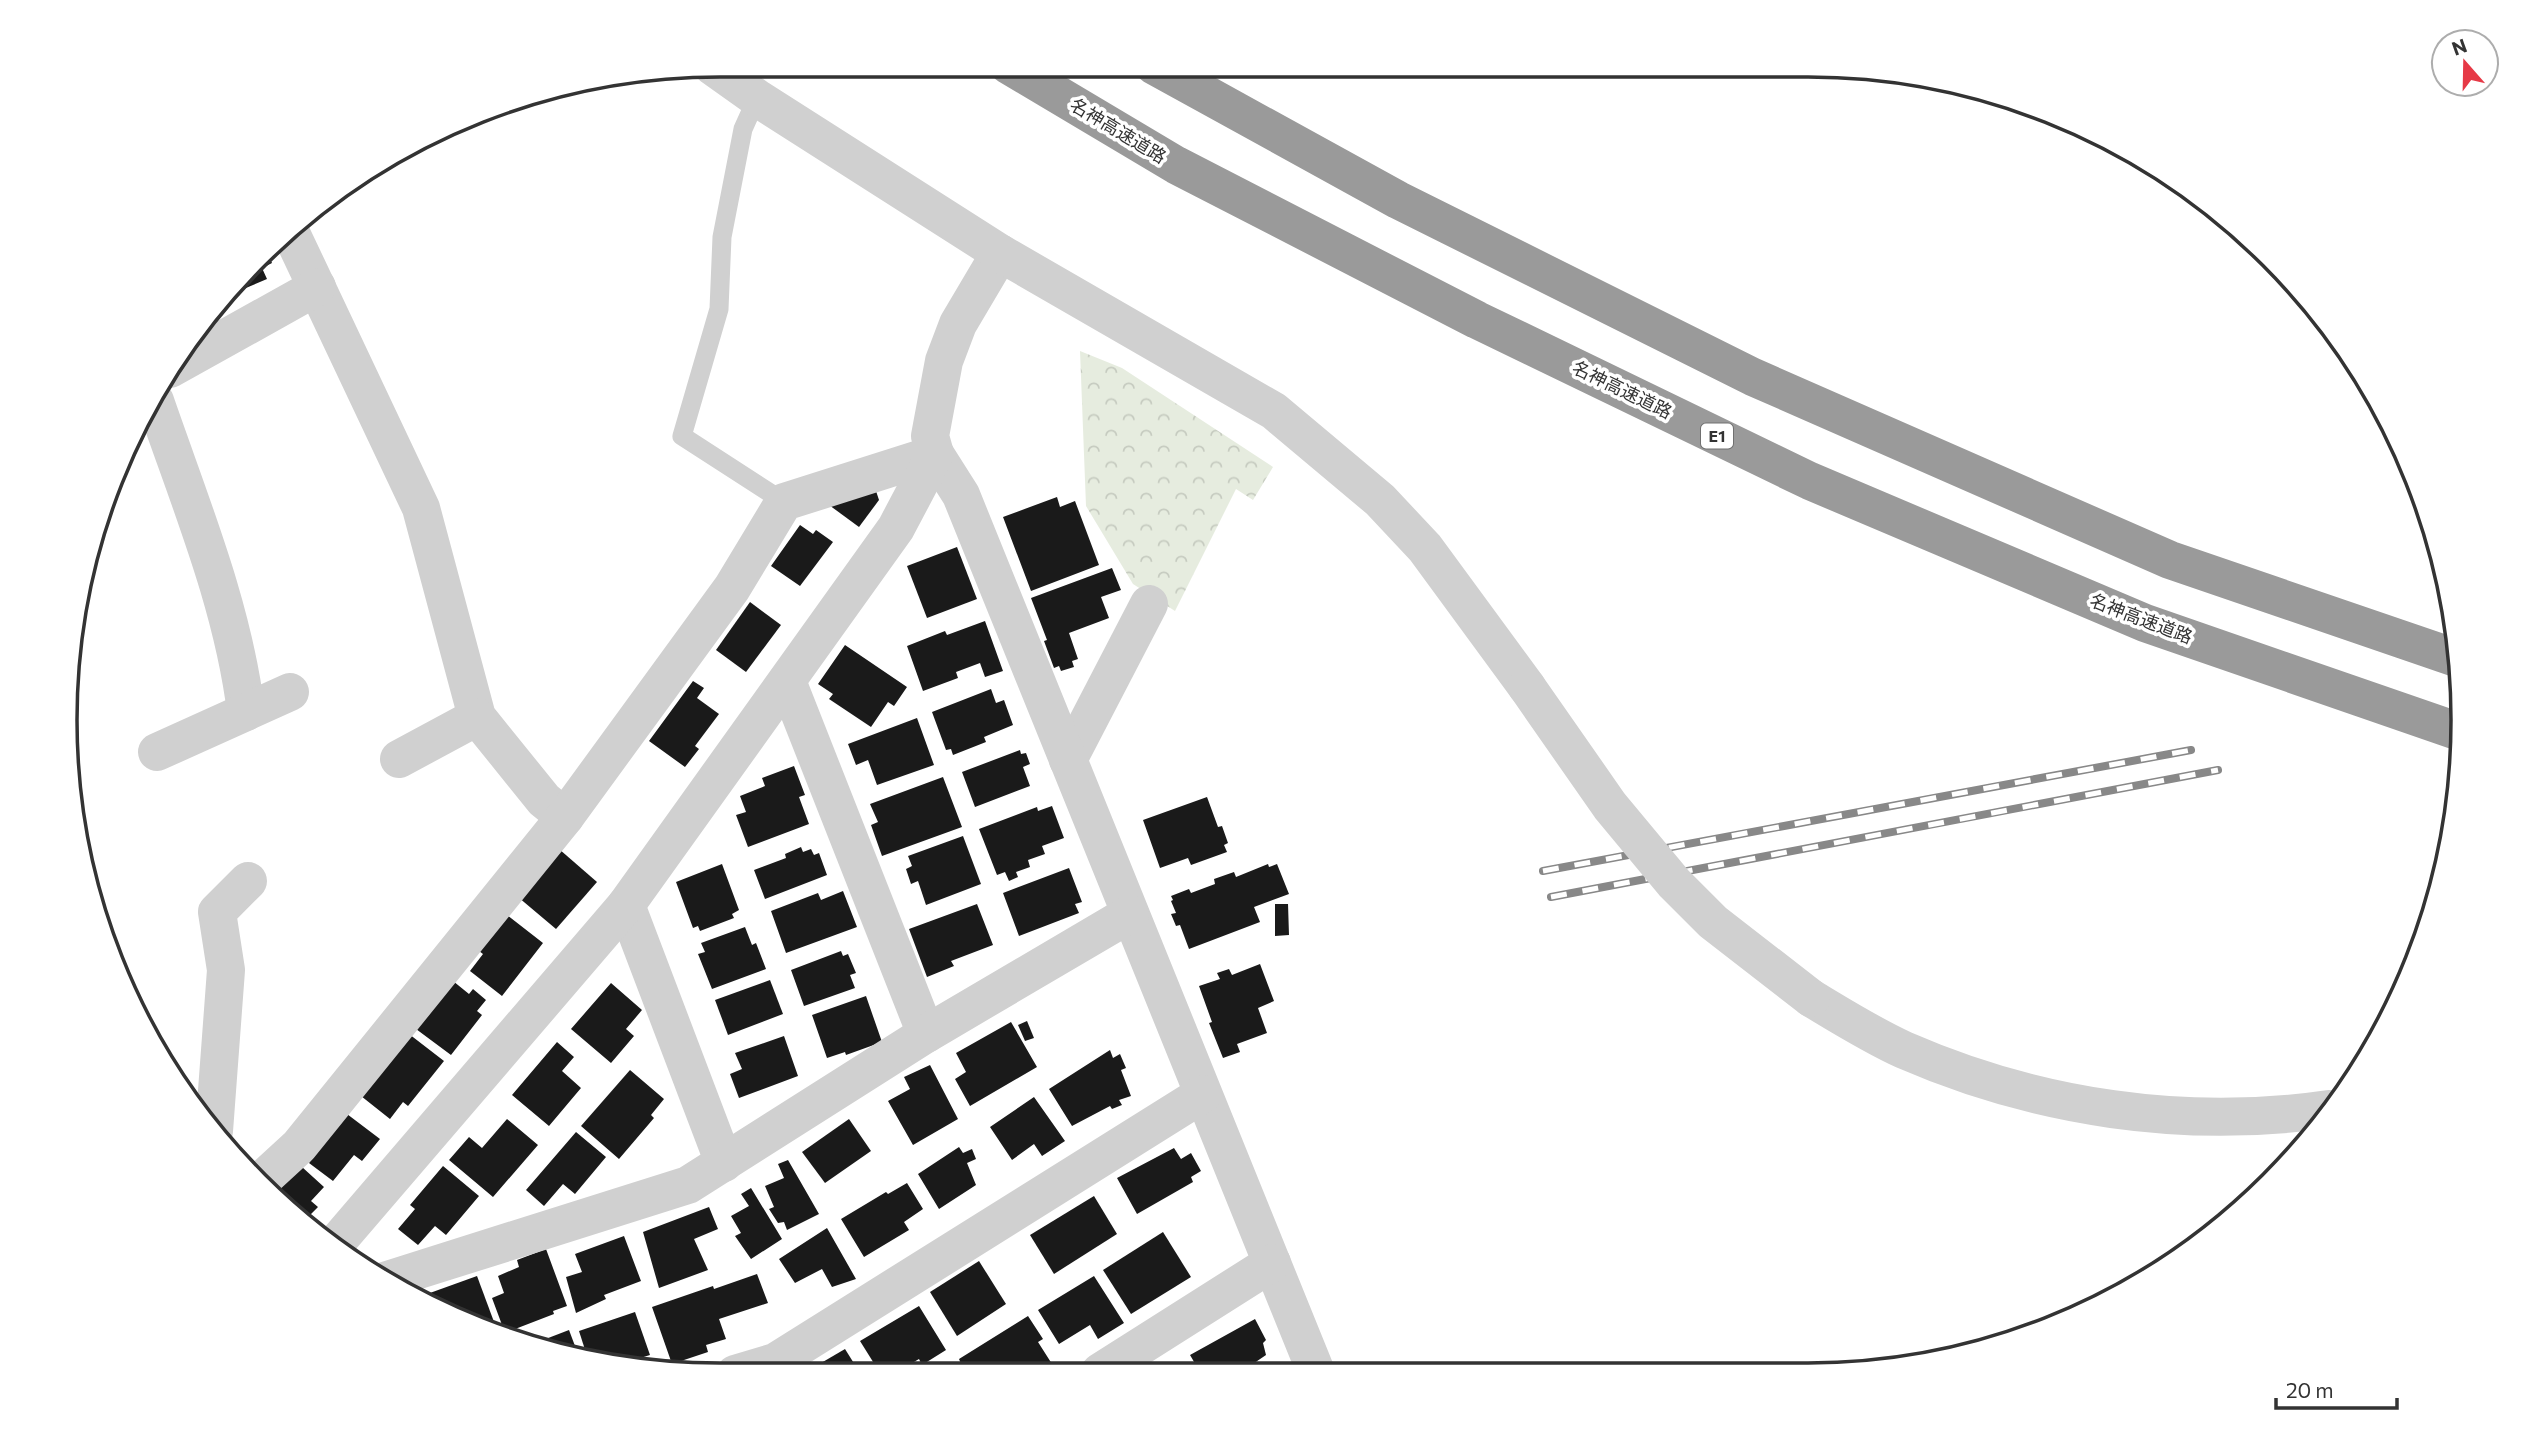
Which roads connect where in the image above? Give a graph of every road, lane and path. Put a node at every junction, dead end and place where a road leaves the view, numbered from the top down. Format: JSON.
{"nodes":[{"id":1,"x":727,"y":77,"type":"edge"},
{"id":2,"x":1028,"y":77,"type":"edge"},
{"id":3,"x":1175,"y":77,"type":"edge"},
{"id":4,"x":757,"y":98,"type":"junction"},
{"id":5,"x":294,"y":239,"type":"edge"},
{"id":6,"x":1000,"y":253,"type":"junction"},
{"id":7,"x":317,"y":287,"type":"junction"},
{"id":8,"x":188,"y":359,"type":"edge"},
{"id":9,"x":158,"y":408,"type":"edge"},
{"id":10,"x":935,"y":454,"type":"junction"},
{"id":11,"x":784,"y":502,"type":"junction"},
{"id":12,"x":1149,"y":604,"type":"dead end"},
{"id":13,"x":2447,"y":655,"type":"edge"},
{"id":14,"x":787,"y":681,"type":"junction"},
{"id":15,"x":290,"y":692,"type":"dead end"},
{"id":16,"x":246,"y":712,"type":"junction"},
{"id":17,"x":477,"y":717,"type":"junction"},
{"id":18,"x":2451,"y":729,"type":"edge"},
{"id":19,"x":158,"y":752,"type":"dead end"},
{"id":20,"x":399,"y":759,"type":"dead end"},
{"id":21,"x":1069,"y":760,"type":"junction"},
{"id":22,"x":565,"y":817,"type":"junction"},
{"id":23,"x":248,"y":881,"type":"dead end"},
{"id":24,"x":626,"y":905,"type":"junction"},
{"id":25,"x":1130,"y":914,"type":"junction"},
{"id":26,"x":926,"y":1034,"type":"junction"},
{"id":27,"x":1203,"y":1094,"type":"junction"},
{"id":28,"x":2319,"y":1110,"type":"edge"},
{"id":29,"x":215,"y":1117,"type":"edge"},
{"id":30,"x":724,"y":1163,"type":"junction"},
{"id":31,"x":266,"y":1176,"type":"edge"},
{"id":32,"x":340,"y":1238,"type":"edge"},
{"id":33,"x":1272,"y":1263,"type":"junction"},
{"id":34,"x":398,"y":1277,"type":"edge"},
{"id":35,"x":772,"y":1363,"type":"edge"},
{"id":36,"x":1114,"y":1363,"type":"edge"},
{"id":37,"x":1312,"y":1363,"type":"edge"}],
"edges":[{"from":1,"to":4,"type":"street"},
{"from":2,"to":18,"type":"highway","name":"名神高速道路","number":"E1"},
{"from":3,"to":13,"type":"highway"},
{"from":4,"to":6,"type":"street"},
{"from":4,"to":11,"type":"lane"},
{"from":5,"to":7,"type":"street"},
{"from":6,"to":10,"type":"street"},
{"from":6,"to":28,"type":"street","bridge":true},
{"from":7,"to":8,"type":"street"},
{"from":7,"to":17,"type":"street"},
{"from":9,"to":16,"type":"street"},
{"from":10,"to":11,"type":"street"},
{"from":10,"to":14,"type":"street"},
{"from":10,"to":21,"type":"street"},
{"from":11,"to":22,"type":"street"},
{"from":12,"to":21,"type":"street"},
{"from":14,"to":24,"type":"street"},
{"from":14,"to":26,"type":"street"},
{"from":15,"to":16,"type":"street"},
{"from":16,"to":19,"type":"street"},
{"from":17,"to":20,"type":"street"},
{"from":17,"to":22,"type":"street"},
{"from":21,"to":25,"type":"street"},
{"from":22,"to":31,"type":"street"},
{"from":23,"to":29,"type":"street"},
{"from":24,"to":30,"type":"street"},
{"from":24,"to":32,"type":"street"},
{"from":25,"to":26,"type":"street"},
{"from":25,"to":27,"type":"street"},
{"from":26,"to":30,"type":"street"},
{"from":27,"to":33,"type":"street"},
{"from":27,"to":35,"type":"street"},
{"from":30,"to":34,"type":"street"},
{"from":33,"to":36,"type":"street"},
{"from":33,"to":37,"type":"street"}]}
